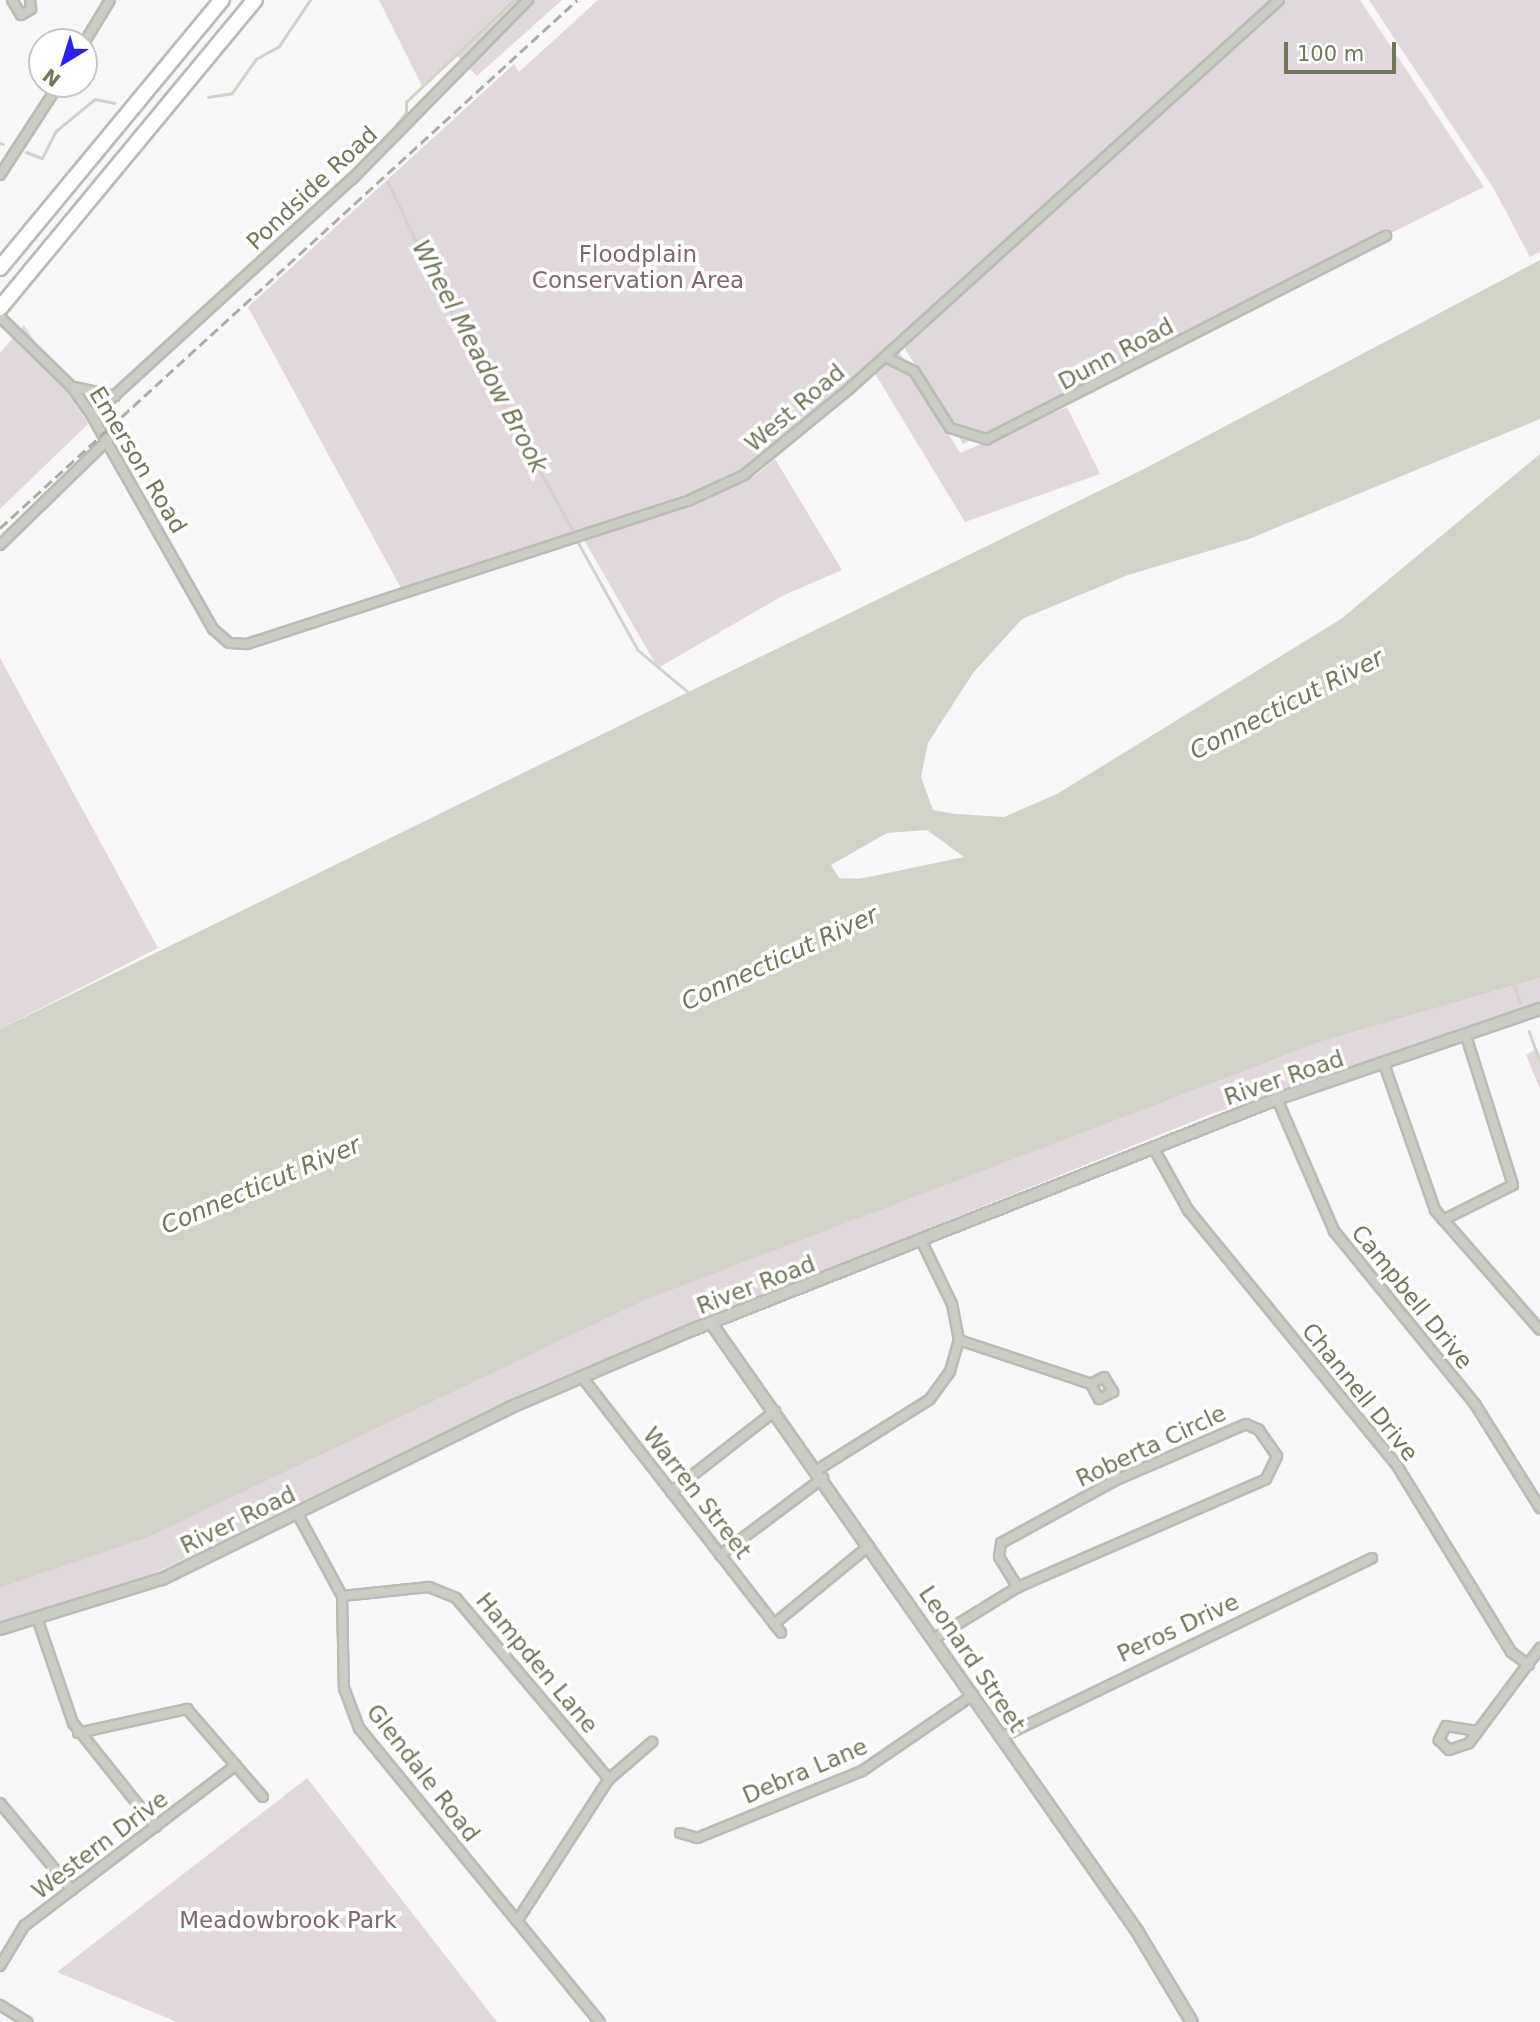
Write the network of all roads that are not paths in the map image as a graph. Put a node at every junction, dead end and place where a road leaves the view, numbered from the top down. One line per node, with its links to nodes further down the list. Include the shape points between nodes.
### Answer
1 (12, 0): 2 (street, via 21,15 31,9)
2 (30, 0)
3 (110, 0): 8 (street)
4 (222, 0): 12 (highway)
5 (255, 0): 13 (highway)
6 (528, 0): 16 (street, Pondside Road, via 352,179)
7 (1279, 0): 14 (street, West Road)
8 (93, 28)
9 (50, 98): 10 (street)
10 (0, 174)
11 (1386, 236): 14 (street, Dunn Road, via 987,439 950,428 914,370)
12 (0, 268)
13 (0, 310): 15 (street, Emerson Road)
14 (885, 357): 20 (street, West Road, via 760,465 719,489 288,632 241,645)
15 (71, 386): 16 (street); 17 (street, Emerson Road)
16 (115, 396): 17 (street, Pondside Road)
17 (92, 416): 18 (street, Emerson Road)
18 (108, 440): 19 (street); 20 (street, Emerson Road)
19 (0, 545)
20 (223, 640)
21 (1540, 1009): 22 (street, River Road)
22 (1466, 1035): 23 (street, River Road); 26 (street, via 1513,1185)
23 (1384, 1064): 24 (street, River Road); 26 (street)
24 (1277, 1098): 25 (street, River Road); 36 (street, Campbell Drive, via 1334,1231 1475,1404)
25 (1153, 1147): 27 (street, River Road); 49 (street, Channell Drive, via 1188,1210 1396,1464 1511,1652)
26 (1443, 1220): 29 (street)
27 (922, 1242): 28 (street, River Road); 30 (street, via 952,1304)
28 (711, 1323): 31 (street, River Road); 33 (street, Leonard Street)
29 (1540, 1330)
30 (959, 1340): 32 (street); 34 (street, via 947,1376 930,1399)
31 (582, 1377): 35 (street, Warren Street); 37 (street, River Road)
32 (1091, 1384)
33 (775, 1411): 34 (street, Leonard Street); 35 (street)
34 (820, 1474): 38 (street, Leonard Street); 39 (street)
35 (671, 1492): 39 (street, Warren Street)
36 (1540, 1508)
37 (297, 1513): 42 (street, Glendale Road); 43 (street, River Road, via 162,1579)
38 (869, 1545): 44 (street); 47 (street, Leonard Street)
39 (720, 1555): 44 (street, Warren Street)
40 (1372, 1558): 53 (street, Peros Drive)
41 (1018, 1587): 41 (street, Roberta Circle, via 1266,1479 1277,1456 1259,1430 1246,1424 1111,1482 1001,1543 999,1557); 47 (street, Roberta Circle)
42 (342, 1596): 56 (street, Hampden Lane, via 429,1587 456,1598); 62 (street, Glendale Road, via 342,1676 353,1718)
43 (37, 1618): 45 (street, River Road); 52 (street)
44 (774, 1624): 46 (street, Warren Street)
45 (0, 1629)
46 (781, 1633)
47 (934, 1638): 50 (street, Leonard Street)
48 (1540, 1647): 49 (street)
49 (1529, 1665): 51 (street)
50 (973, 1695): 53 (street, Leonard Street); 60 (street, Debra Lane, via 862,1771 697,1838)
51 (1477, 1731): 51 (street, via 1453,1750 1439,1740 1446,1727)
52 (79, 1732): 55 (street, via 187,1709); 59 (street)
53 (1002, 1737): 67 (street, Leonard Street)
54 (652, 1742): 56 (street)
55 (236, 1765): 57 (street); 59 (street, Western Drive)
56 (609, 1779): 62 (street)
57 (263, 1797)
58 (0, 1803): 61 (street)
59 (156, 1827): 61 (street, Western Drive)
60 (680, 1833)
61 (72, 1890): 63 (street, Western Drive, via 21,1930)
62 (517, 1921): 66 (street, Glendale Road)
63 (0, 1966)
64 (0, 2005): 65 (street)
65 (27, 2022)
66 (600, 2022)
67 (1192, 2022)

